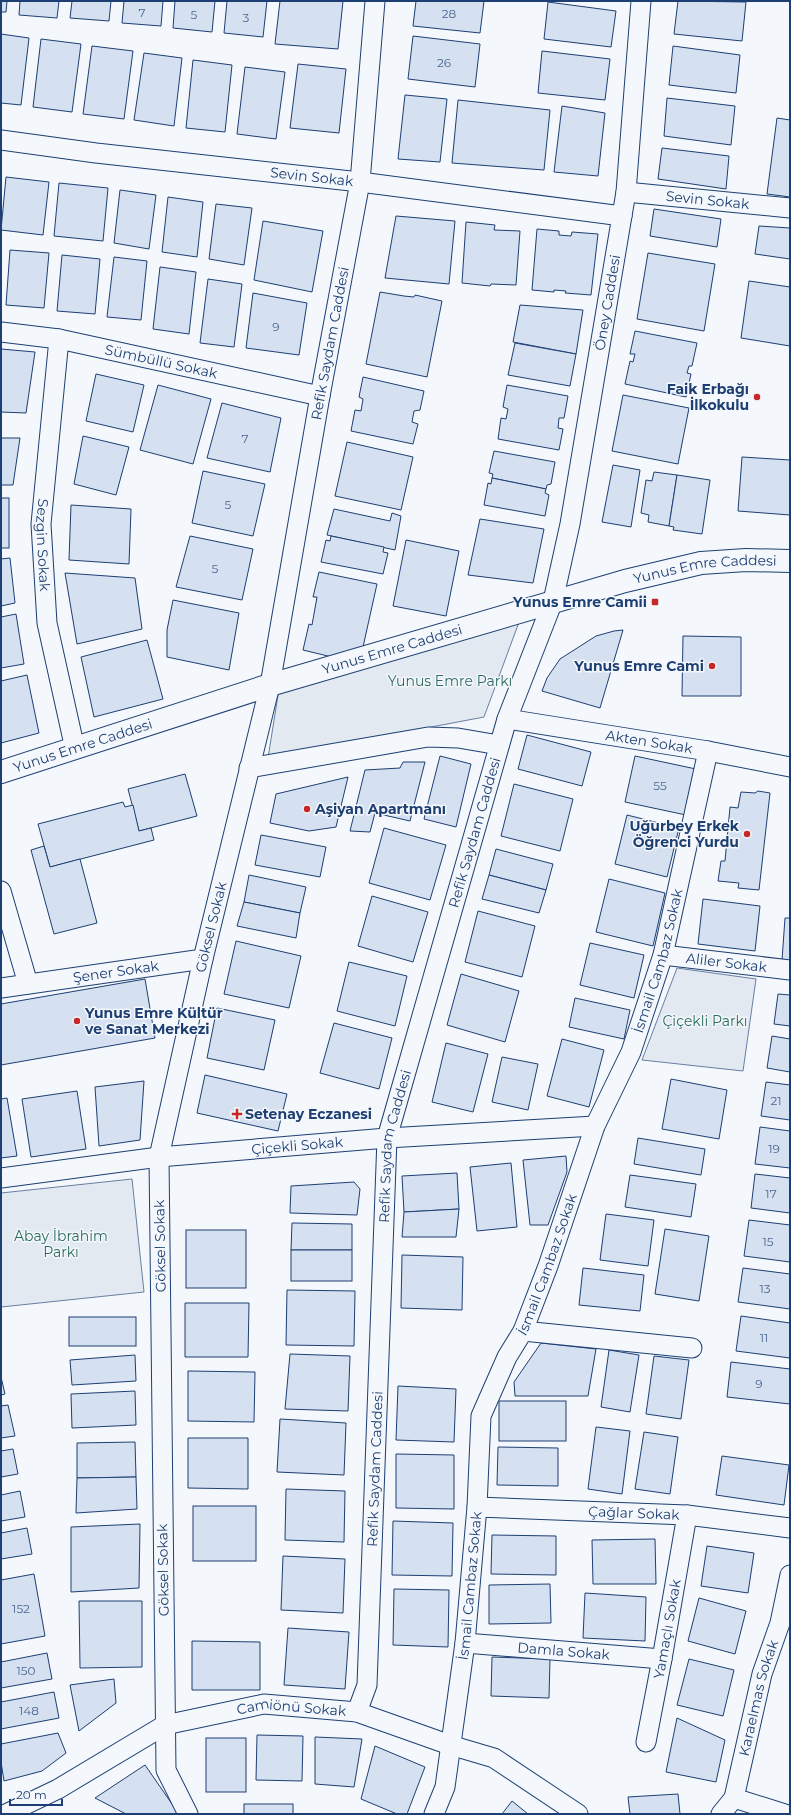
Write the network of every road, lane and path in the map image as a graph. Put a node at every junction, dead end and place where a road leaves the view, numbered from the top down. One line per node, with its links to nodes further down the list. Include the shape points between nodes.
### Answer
1 (374, 1): 4 (street, Refik Saydam Caddesi)
2 (641, 1): 5 (street, Öney Caddesi)
3 (1, 140): 4 (street, Sevin Sokak)
4 (360, 182): 7 (street, Sevin Sokak); 10 (street, Refik Saydam Caddesi)
5 (626, 192): 6 (street, Sevin Sokak); 7 (street, Öney Caddesi)
6 (790, 208)
7 (622, 216): 12 (street, Öney Caddesi, via 570,524)
8 (1, 332): 9 (street, Sümbüllü Sokak)
9 (59, 339): 10 (street, Sümbüllü Sokak); 16 (street, Sezgin Sokak, via 41,524 47,623)
10 (320, 396): 13 (street, Refik Saydam Caddesi)
11 (790, 561): 12 (main road, Yunus Emre Caddesi, via 701,563)
12 (553, 601): 13 (main road, Yunus Emre Caddesi); 14 (street, Refik Saydam Caddesi)
13 (270, 685): 16 (main road, Yunus Emre Caddesi); 19 (street, Göksel Sokak)
14 (507, 719): 15 (street, Refik Saydam Caddesi); 17 (street, Akten Sokak)
15 (499, 745): 19 (street, via 458,738 428,737); 28 (street, Refik Saydam Caddesi)
16 (75, 748): 20 (main road, Yunus Emre Caddesi)
17 (708, 751): 18 (street, Akten Sokak); 22 (street, İsmail Cambaz Sokak)
18 (790, 767)
19 (249, 768): 23 (street, Göksel Sokak)
20 (1, 772)
21 (1, 891): 25 (street)
22 (663, 955): 24 (street, Aliler Sokak); 27 (street, İsmail Cambaz Sokak, via 631,1052)
23 (203, 959): 25 (street, Şener Sokak); 29 (street, Göksel Sokak)
24 (790, 970)
25 (28, 984): 26 (street, Şener Sokak)
26 (1, 988)
27 (595, 1126): 28 (street, Çiçekli Sokak); 31 (street, İsmail Cambaz Sokak, via 548,1266)
28 (387, 1138): 29 (street, Çiçekli Sokak); 39 (street, Refik Saydam Caddesi, via 367,1685)
29 (159, 1157): 30 (street, Çiçekli Sokak); 40 (street, Göksel Sokak)
30 (1, 1178)
31 (523, 1331): 32 (street); 33 (street, İsmail Cambaz Sokak, via 507,1357 481,1416)
32 (692, 1348)
33 (476, 1507): 34 (street, Çağlar Sokak); 37 (street, İsmail Cambaz Sokak)
34 (687, 1515): 35 (street, Çağlar Sokak); 38 (street, Yamaçlı Sokak)
35 (790, 1528)
36 (790, 1575): 43 (street, Karaelmas Sokak, via 780,1623 762,1674)
37 (465, 1643): 38 (street, Damla Sokak); 42 (street, İsmail Cambaz Sokak)
38 (662, 1658): 41 (street, Yamaçlı Sokak)
39 (357, 1712): 40 (street, Camiönü Sokak, via 264,1704); 42 (street, Camiönü Sokak)
40 (165, 1725): 44 (street, Camiönü Sokak, via 58,1789); 45 (street, Göksel Sokak, via 166,1770)
41 (646, 1742)
42 (450, 1745): 46 (street, İsmail Cambaz Sokak, via 445,1787); 47 (street, Camiönü Sokak, via 494,1758)
43 (734, 1798): 48 (street); 49 (street)
44 (6, 1814)
45 (188, 1814)
46 (434, 1814)
47 (578, 1814)
48 (721, 1814)
49 (785, 1814)

